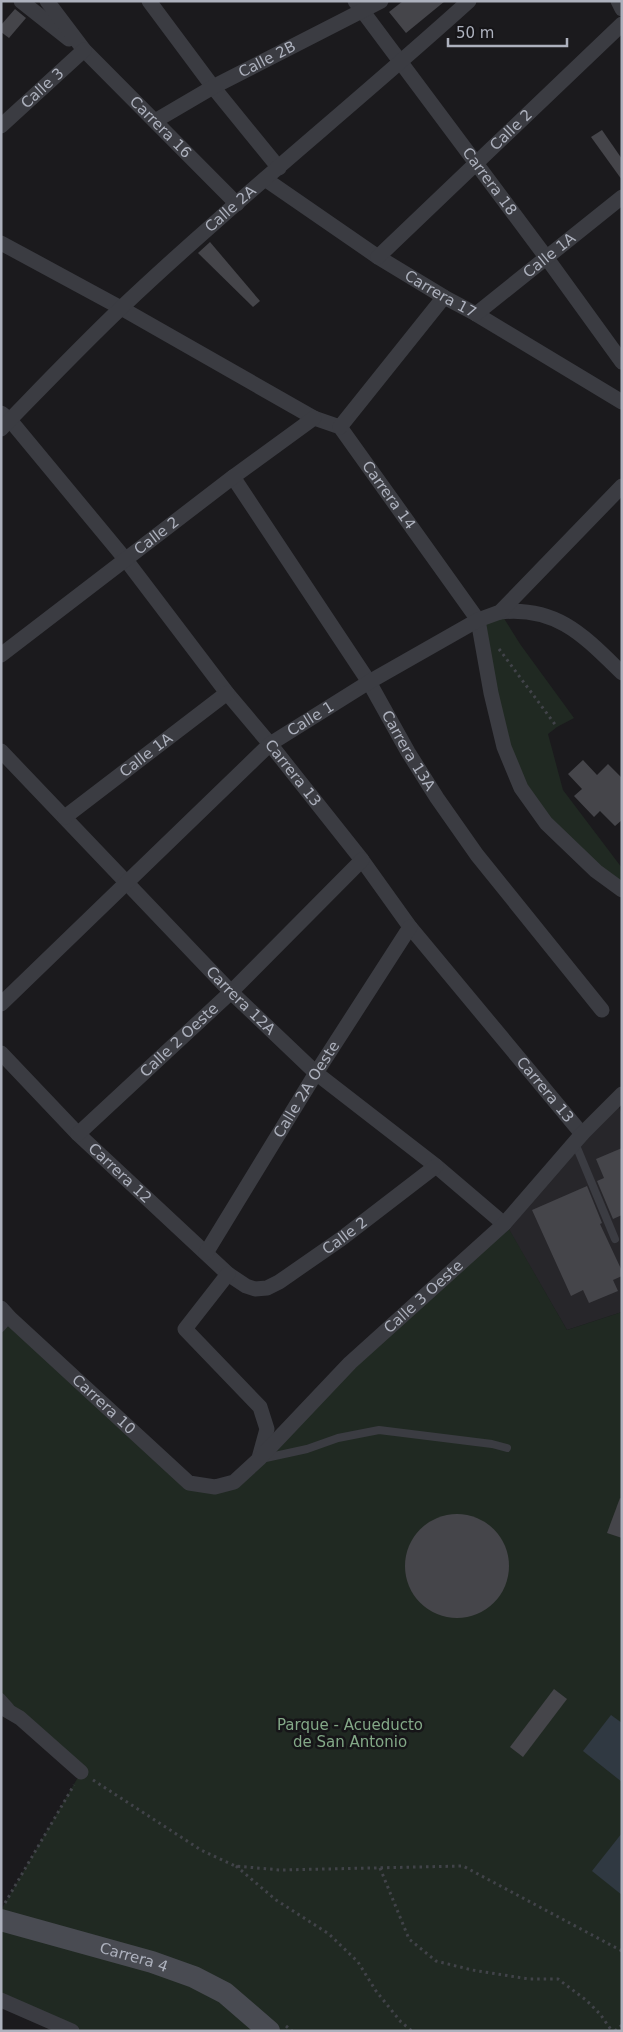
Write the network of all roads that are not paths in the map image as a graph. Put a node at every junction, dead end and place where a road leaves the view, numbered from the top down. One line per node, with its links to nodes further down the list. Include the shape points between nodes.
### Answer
1 (20, 1): 10 (street, Carrera 16)
2 (47, 1): 10 (street, Carrera 16)
3 (149, 1): 12 (street)
4 (381, 1): 7 (street, Calle 2B)
5 (469, 1): 11 (street, Calle 2A)
6 (618, 1): 8 (street)
7 (358, 6): 11 (street, Carrera 18); 12 (street, Calle 2B)
8 (622, 9)
9 (622, 24): 15 (street, Calle 2)
10 (84, 50): 13 (street, Carrera 16); 14 (street, Calle 3)
11 (401, 63): 15 (street, Carrera 18); 16 (street, Calle 2A)
12 (213, 87): 13 (street, Calle 2B); 16 (street)
13 (155, 122): 19 (street, Carrera 16)
14 (1, 126)
15 (477, 164): 21 (street, Calle 2); 22 (street, Carrera 18)
16 (279, 168): 17 (street, Calle 2A)
17 (265, 179): 19 (street, Calle 2A); 21 (street, Carrera 17)
18 (622, 197): 22 (street, Calle 1A)
19 (237, 204): 24 (street, Calle 2A)
20 (1, 243): 24 (street)
21 (378, 257): 23 (street, Carrera 17)
22 (546, 257): 25 (street, Calle 1A); 26 (street, Carrera 18)
23 (444, 297): 25 (street, Carrera 17); 30 (street)
24 (121, 308): 28 (street); 29 (street, Calle 2A)
25 (476, 314): 27 (street, Carrera 17)
26 (622, 362)
27 (622, 402)
28 (314, 418): 30 (street); 31 (street, Calle 2)
29 (4, 421): 33 (street, Carrera 13)
30 (340, 426): 35 (street, Carrera 14)
31 (233, 477): 33 (street, Calle 2); 38 (street, Carrera 13A)
32 (622, 486): 34 (street, Calle 1)
33 (126, 560): 36 (street, Calle 2); 39 (street, Carrera 13)
34 (500, 612): 35 (street, Calle 1); 37 (street, via 516,610 548,615 585,637)
35 (478, 620): 38 (street, Calle 1); 45 (street, Carrera 14, via 504,747 522,788 546,823 596,871)
36 (1, 654)
37 (622, 673)
38 (370, 682): 40 (street, Calle 1); 49 (street, Carrera 13A, via 408,752 477,855)
39 (227, 693): 40 (street, Carrera 13); 42 (street, Calle 1A)
40 (270, 744): 43 (street, Carrera 13); 44 (street, Calle 1)
41 (1, 751): 42 (street, Carrera 12A)
42 (65, 817): 44 (street, Carrera 12A)
43 (362, 860): 46 (street, Carrera 13); 47 (street, Calle 2 Oeste)
44 (128, 882): 47 (street, Carrera 12A); 48 (street, Calle 1)
45 (622, 890)
46 (410, 927): 51 (street, Calle 2A Oeste); 54 (street, Carrera 13)
47 (232, 992): 51 (street, Carrera 12A); 53 (street, Calle 2 Oeste)
48 (1, 1004)
49 (602, 1010)
50 (1, 1053): 53 (street, Carrera 12)
51 (316, 1072): 55 (street, Carrera 12A); 58 (street, Calle 2A Oeste)
52 (622, 1094): 54 (street, Calle 3 Oeste)
53 (78, 1134): 58 (street, Carrera 12)
54 (578, 1138): 56 (street, Calle 3 Oeste); 57 (lane)
55 (436, 1166): 56 (street, Carrera 12A); 60 (street, Calle 2, via 299,1269 267,1288)
56 (504, 1224): 63 (street, Calle 3 Oeste, via 350,1363)
57 (615, 1239)
58 (206, 1253): 59 (street, Carrera 12)
59 (228, 1274): 60 (street, Carrera 12); 63 (street, via 185,1329 260,1407 267,1429)
60 (246, 1286)
61 (4, 1318): 64 (street, Carrera 10, via 188,1483)
62 (507, 1448): 63 (lane, via 379,1430)
63 (259, 1459): 64 (street, Calle 3 Oeste, via 234,1482)
64 (215, 1487)
65 (1, 1697): 67 (lane)
66 (1, 1707): 67 (street)
67 (20, 1718): 68 (street)
68 (81, 1772)
69 (1, 1920): 71 (main road, Carrera 4, via 194,1977 225,1993)
70 (1, 2000): 72 (street)
71 (261, 2027)
72 (72, 2031)

